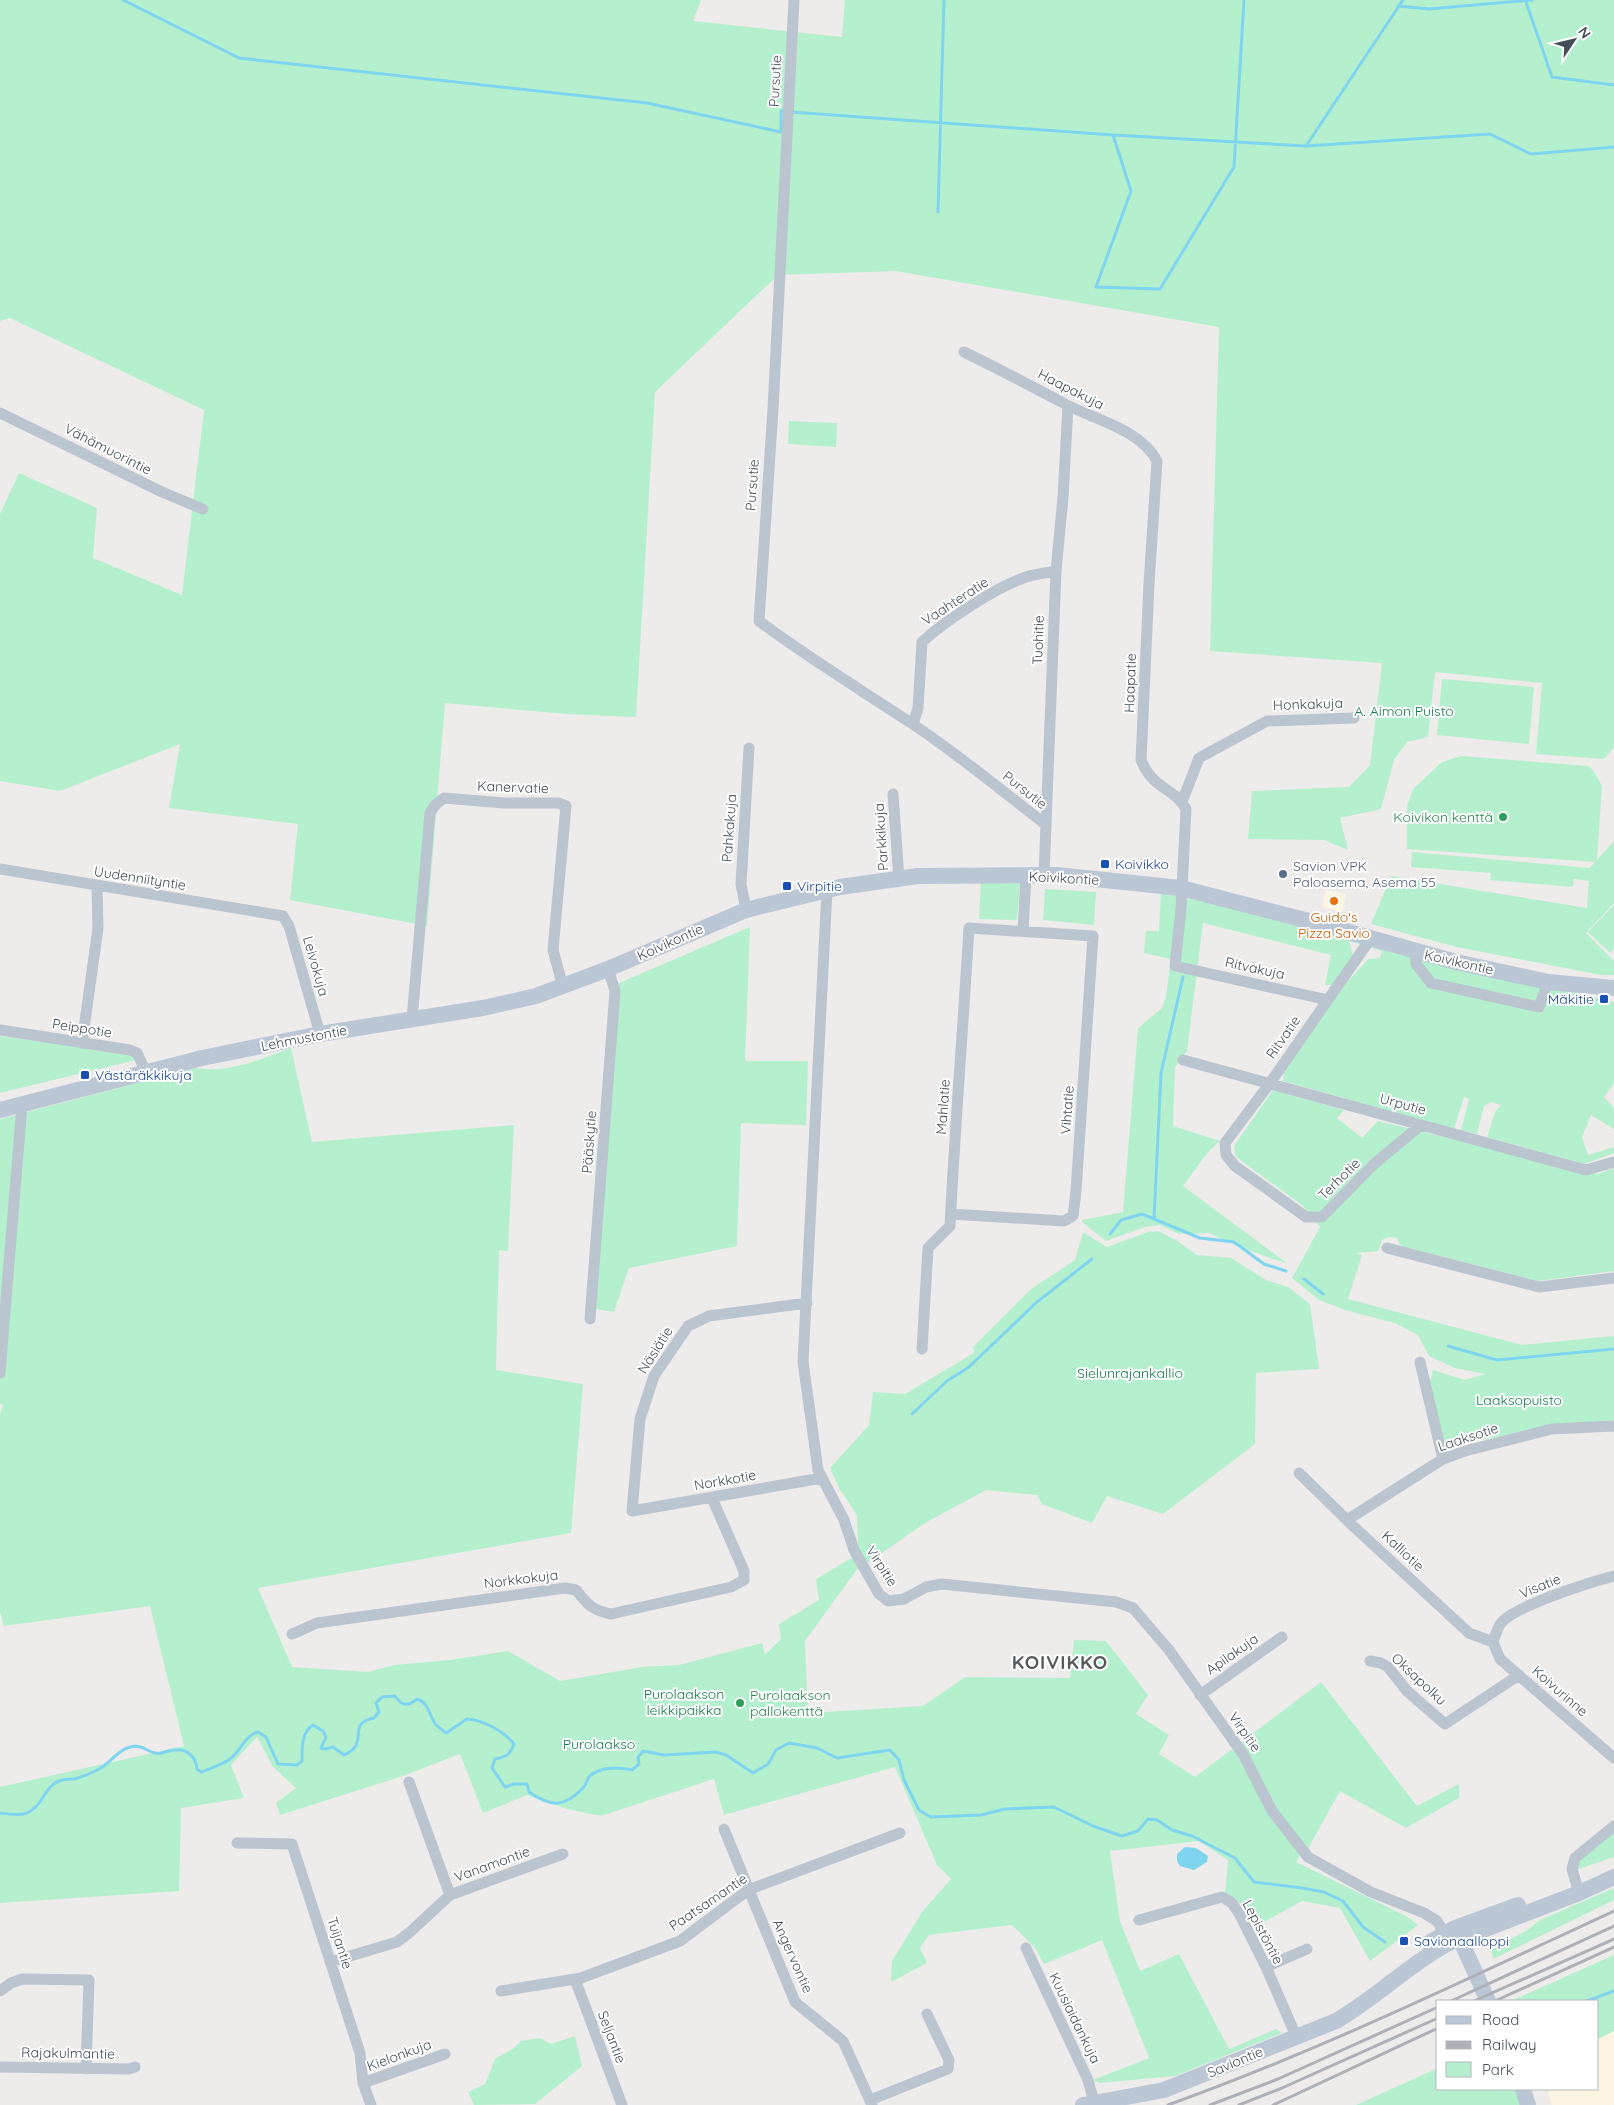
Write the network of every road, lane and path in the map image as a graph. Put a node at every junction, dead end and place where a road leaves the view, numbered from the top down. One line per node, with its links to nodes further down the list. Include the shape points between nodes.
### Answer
1 (794, 0): 9 (street, Pursutie, via 759,622)
2 (964, 352): 3 (street, Haapakuja)
3 (1068, 406): 5 (street, Haapakuja, via 1126,433 1152,450); 7 (street, Tuohitie)
4 (0, 413): 6 (street, Vähämuorintie)
5 (1157, 461): 12 (street, Haapatie, via 1141,760 1151,779)
6 (203, 509)
7 (1056, 570): 9 (street, Vaahteratie, via 1026,577 1001,589 946,622 922,642 918,708); 13 (street, Tuohitie)
8 (1354, 718): 12 (street, Honkakuja, via 1267,721 1199,758)
9 (913, 724): 13 (street, Pursutie)
10 (749, 748): 21 (street, Pahkakuja, via 741,884)
11 (893, 794): 17 (street, Parkkikuja)
12 (1182, 802): 19 (street, via 1187,816)
13 (1045, 824): 16 (street, Tuohitie)
14 (0, 869): 18 (street, Uudenniityntie)
15 (1026, 875): 16 (main road, Koivikontie); 17 (main road, Koivikontie, via 972,874); 23 (street)
16 (1044, 875): 19 (main road, Koivikontie)
17 (899, 879): 20 (main road, Koivikontie)
18 (97, 886): 22 (street, Uudenniityntie); 35 (street, via 98,928)
19 (1181, 888): 25 (main road, Koivikontie); 31 (street, Ritvakuja, via 1175,966)
20 (827, 890): 21 (main road, Koivikontie); 47 (street, Virpitie)
21 (746, 910): 27 (main road, Koivikontie)
22 (275, 914): 34 (street, Leivokuja, via 282,916 289,926)
23 (1023, 931): 24 (street, Mahlatie); 44 (street, Mahlatie, via 970,924)
24 (1039, 932): 44 (street, Vihtatie, via 1093,936 1075,1212 1064,1221)
25 (1371, 938): 26 (main road, Koivikontie); 31 (street, Ritvatie)
26 (1415, 952): 28 (main road, Koivikontie); 28 (street, via 1416,964 1431,983 1539,1007)
27 (608, 969): 29 (main road, Lehmustontie); 48 (street, Pääskytie, via 615,990)
28 (1548, 982): 30 (main road, Koivikontie)
29 (563, 987): 32 (main road, Lehmustontie, via 483,1008); 32 (street, Kanervatie, via 553,950 566,806 444,798 434,804 430,813)
30 (1614, 988)
31 (1328, 1000): 38 (street, Ritvatie)
32 (412, 1019): 34 (main road, Lehmustontie)
33 (0, 1030): 35 (street, Peippotie)
34 (320, 1034): 37 (main road, Lehmustontie)
35 (82, 1043): 37 (street, Peippotie, via 137,1053)
36 (1183, 1060): 38 (street, Urputie)
37 (146, 1072): 39 (main road, Lehmustontie)
38 (1270, 1083): 41 (street, Urputie); 42 (street, Ritvatie, via 1225,1144)
39 (22, 1105): 40 (main road, Lehmustontie); 51 (street)
40 (0, 1110)
41 (1421, 1125): 42 (street, Terhotie, via 1374,1164 1322,1217 1306,1217 1235,1166); 43 (street, Urputie, via 1586,1170)
42 (1226, 1155)
43 (1614, 1162)
44 (950, 1214): 49 (street, Mahlatie, via 950,1226 928,1248)
45 (1387, 1248): 46 (street, via 1539,1287)
46 (1614, 1278)
47 (807, 1303): 55 (street, Virpitie, via 803,1362 818,1470); 57 (street, Näsiätie, via 709,1316 688,1326 654,1376 640,1419)
48 (590, 1320)
49 (922, 1349)
50 (1420, 1362): 53 (street)
51 (0, 1373)
52 (1614, 1426): 53 (street, Laaksotie, via 1552,1429 1487,1444)
53 (1443, 1459): 58 (street, Laaksotie)
54 (1299, 1472): 58 (street, Kalliotie)
55 (822, 1478): 56 (street, Norkkotie); 65 (street, Virpitie, via 868,1578 888,1601 904,1599 926,1587 942,1584 1116,1602 1134,1608 1169,1650)
56 (712, 1498): 57 (street, Norkkotie); 60 (street, Norkkokuja, via 744,1571 744,1580 731,1588 611,1614 596,1611 576,1590 565,1588 316,1624)
57 (632, 1511)
58 (1347, 1520): 62 (street, Kalliotie, via 1469,1633)
59 (1614, 1576): 62 (street, Visatie, via 1583,1584 1517,1611 1501,1622)
60 (292, 1634)
61 (1282, 1637): 65 (street, Apilakuja)
62 (1493, 1642): 64 (street, Koivurinne, via 1500,1659)
63 (1370, 1661): 64 (street, Oksapolku, via 1388,1667 1407,1691 1445,1724)
64 (1519, 1675): 66 (street, Koivurinne)
65 (1200, 1696): 78 (street, Virpitie, via 1243,1754 1272,1811 1308,1857 1371,1892 1424,1913)
66 (1614, 1758)
67 (409, 1782): 76 (street)
68 (1614, 1826): 74 (street, via 1575,1858 1572,1869)
69 (724, 1829): 75 (street, Angervontie)
70 (900, 1832): 75 (street, Paatsamantie)
71 (237, 1844): 81 (street, Tuijantie, via 292,1844)
72 (563, 1854): 76 (street, Vanamontie)
73 (1614, 1876): 74 (main road, Saviontie)
74 (1578, 1889): 78 (main road, Saviontie)
75 (748, 1890): 83 (street, Paatsamantie, via 680,1941); 95 (street, Angervontie, via 795,2002 843,2041)
76 (450, 1895): 81 (street, Vanamontie, via 397,1942)
77 (1139, 1920): 82 (street, Lepistöntie, via 1222,1897 1232,1903)
78 (1452, 1936): 86 (main road); 88 (main road, Saviontie, via 1428,1943 1377,1994 1354,2011)
79 (1026, 1948): 96 (street, Kuusiaidankuja, via 1088,2080)
80 (1307, 1949): 82 (street)
81 (330, 1962): 93 (street, Tuijantie, via 360,2053)
82 (1266, 1967): 88 (street, Lepistöntie)
83 (575, 1979): 85 (street, Paatsamantie); 98 (street, Seljantie)
84 (0, 1991): 92 (street, via 22,1979 90,1980)
85 (500, 1991)
86 (1487, 2000)
87 (927, 2014): 95 (street, via 949,2060 948,2069)
88 (1296, 2036): 96 (main road, Saviontie, via 1164,2090)
89 (444, 2054): 93 (street, Kielonkuja)
90 (0, 2067): 92 (street, Rajakulmantie)
91 (135, 2067): 92 (street, Rajakulmantie)
92 (86, 2069)
93 (363, 2083): 97 (street, Tuijantie)
94 (1523, 2090): 99 (main road)
95 (871, 2103)
96 (1088, 2103)
97 (371, 2105)
98 (622, 2105)
99 (1528, 2105)

